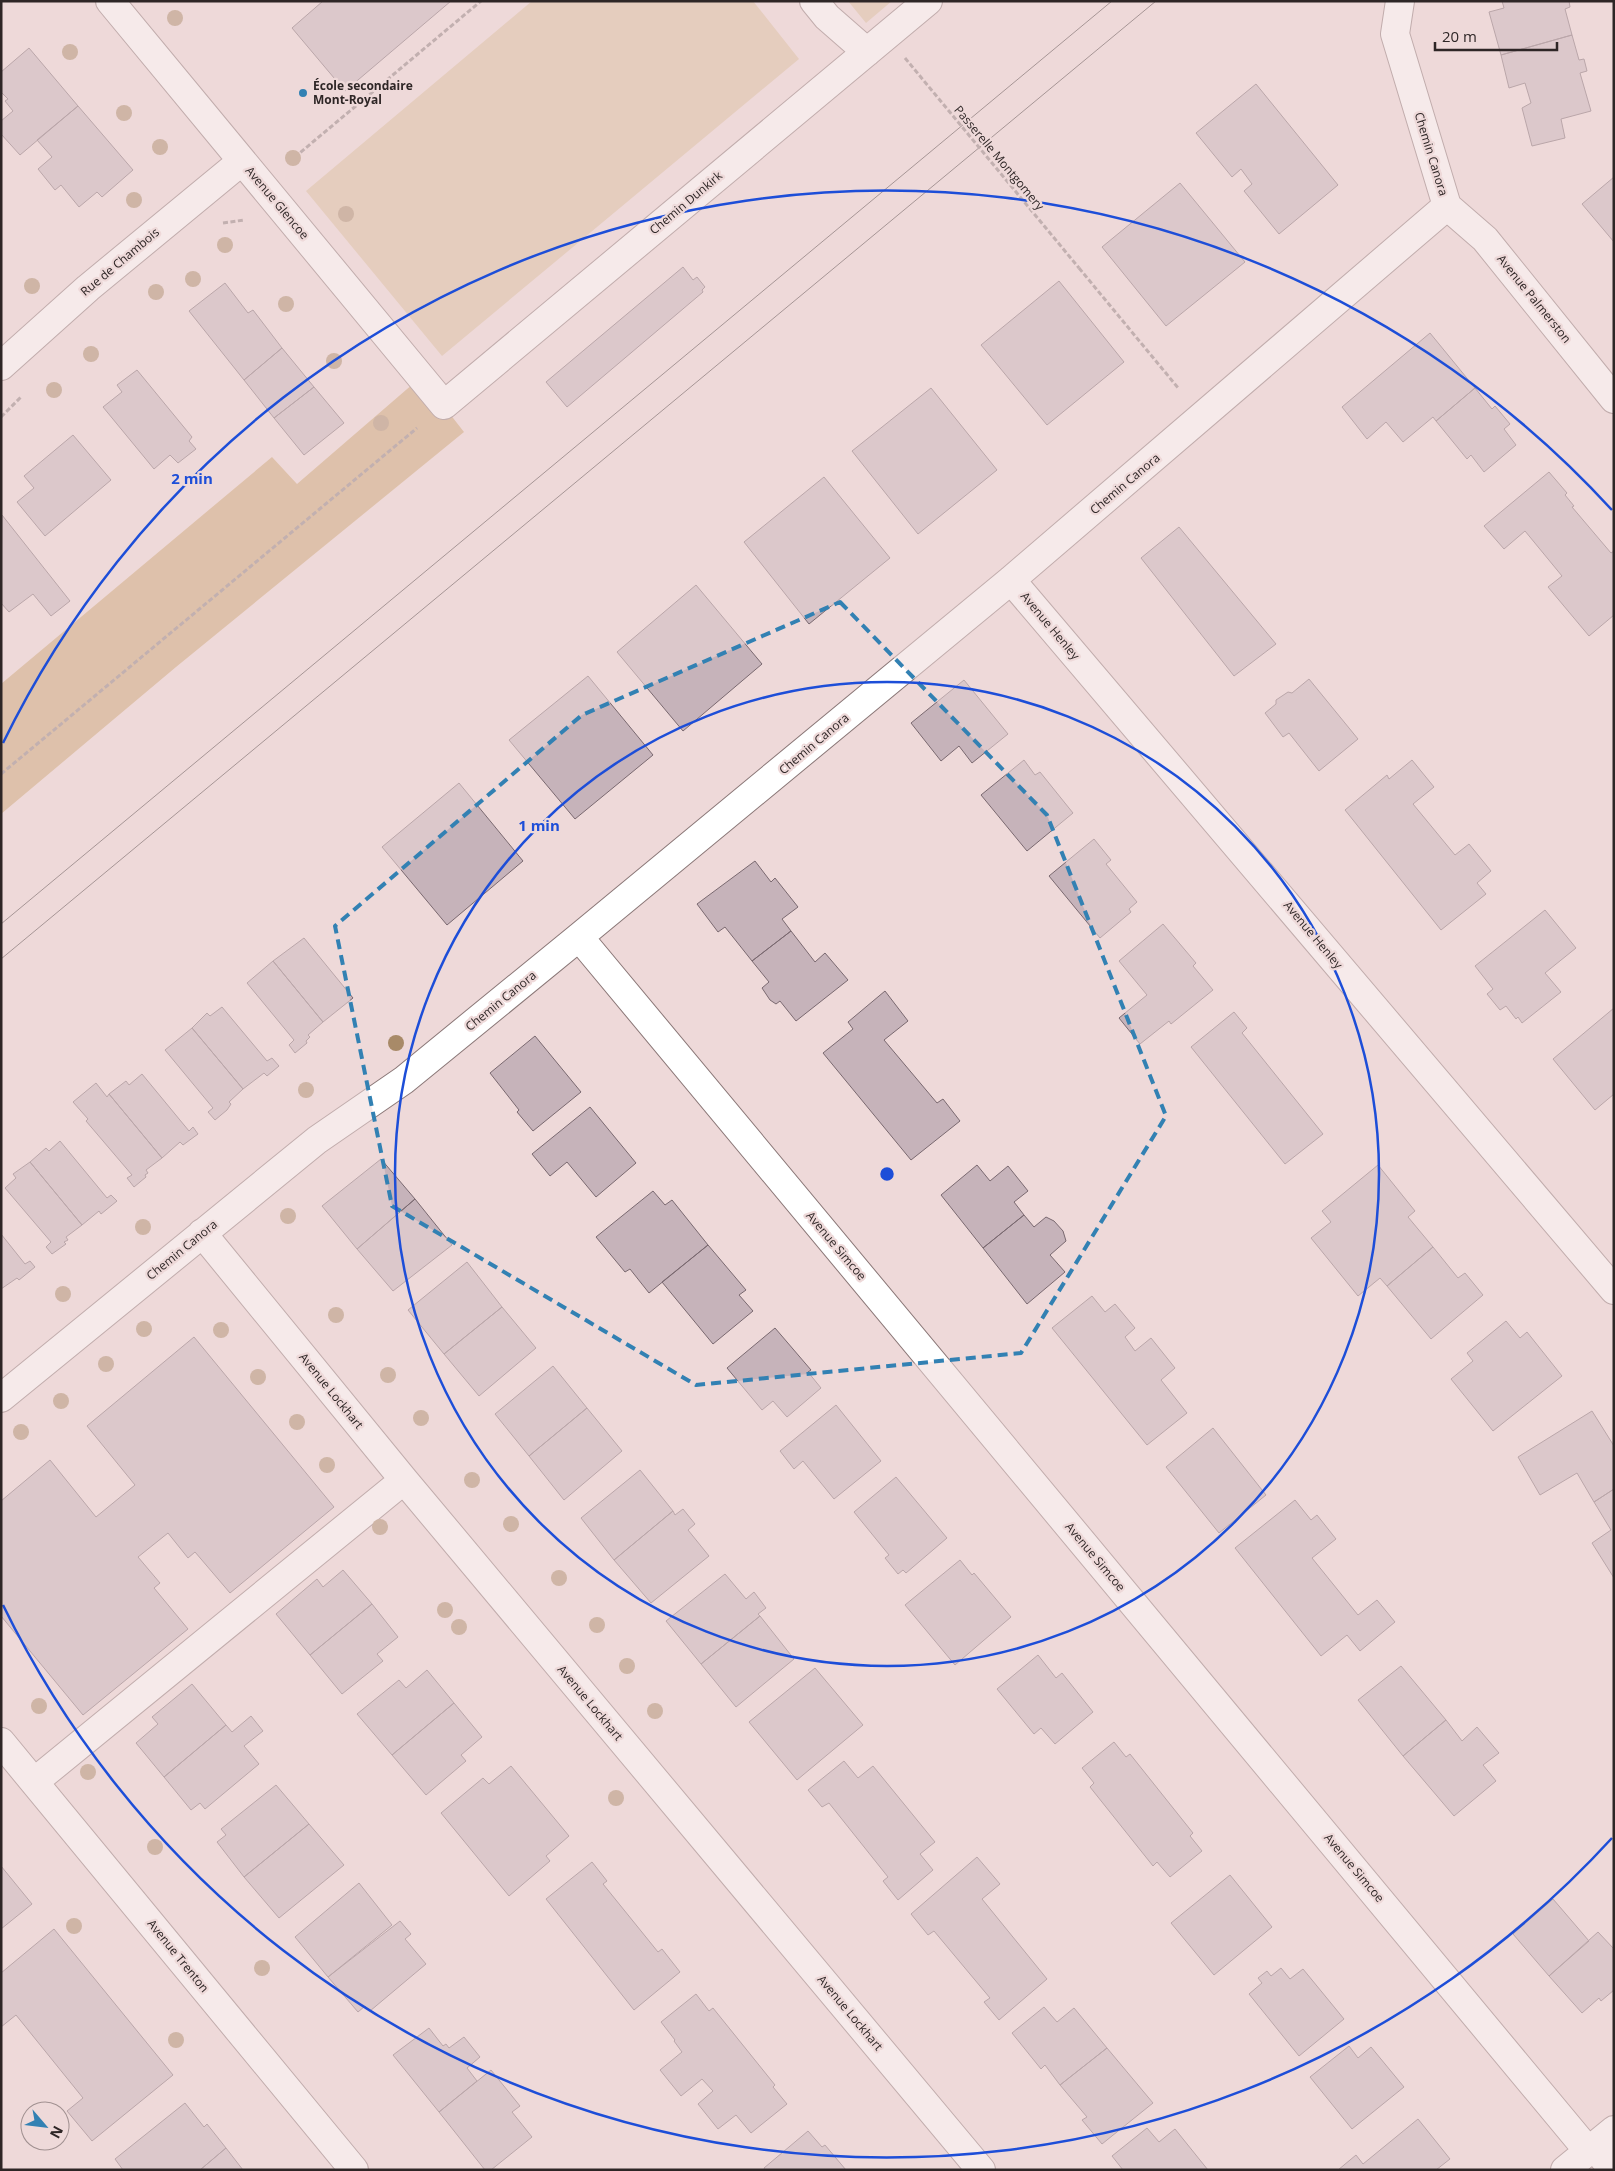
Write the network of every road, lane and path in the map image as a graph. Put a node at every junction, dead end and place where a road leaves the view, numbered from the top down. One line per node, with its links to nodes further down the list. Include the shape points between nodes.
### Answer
1 (110, 1): 8 (street, Avenue Glencoe)
2 (481, 1): 9 (path)
3 (814, 1): 6 (street, via 827,17)
4 (928, 1): 6 (street, Chemin Dunkirk)
5 (1400, 1): 10 (street, Chemin Canora, via 1394,34)
6 (868, 52): 17 (street, Chemin Dunkirk)
7 (905, 58): 15 (path, Passerelle Montgomery, bridge)
8 (242, 161): 9 (street, Avenue Glencoe); 13 (street, Rue de Chambois, via 88,288)
9 (262, 184): 17 (street, Avenue Glencoe)
10 (1447, 206): 16 (street, Avenue Palmerston, via 1485,239); 19 (street, Chemin Canora)
11 (251, 219): 12 (path)
12 (222, 224)
13 (1, 366)
14 (29, 389): 18 (path)
15 (1182, 393)
16 (1614, 399)
17 (444, 405): 20 (path)
18 (1, 417)
19 (1011, 580): 21 (street, Chemin Canora); 23 (street, Avenue Henley)
20 (1, 774)
21 (579, 938): 22 (street, Chemin Canora, via 404,1080 317,1140); 28 (street, Avenue Simcoe, via 1585,2147)
22 (202, 1233): 24 (street, Chemin Canora); 25 (street, Avenue Lockhart)
23 (1614, 1290)
24 (1, 1398)
25 (404, 1480): 27 (street); 30 (street, Avenue Lockhart)
26 (1, 1742): 27 (street, Avenue Trenton)
27 (34, 1782): 29 (street, Avenue Trenton)
28 (1604, 2138): 31 (street); 32 (street, Avenue Simcoe)
29 (354, 2170)
30 (981, 2170)
31 (1565, 2170)
32 (1613, 2170)

